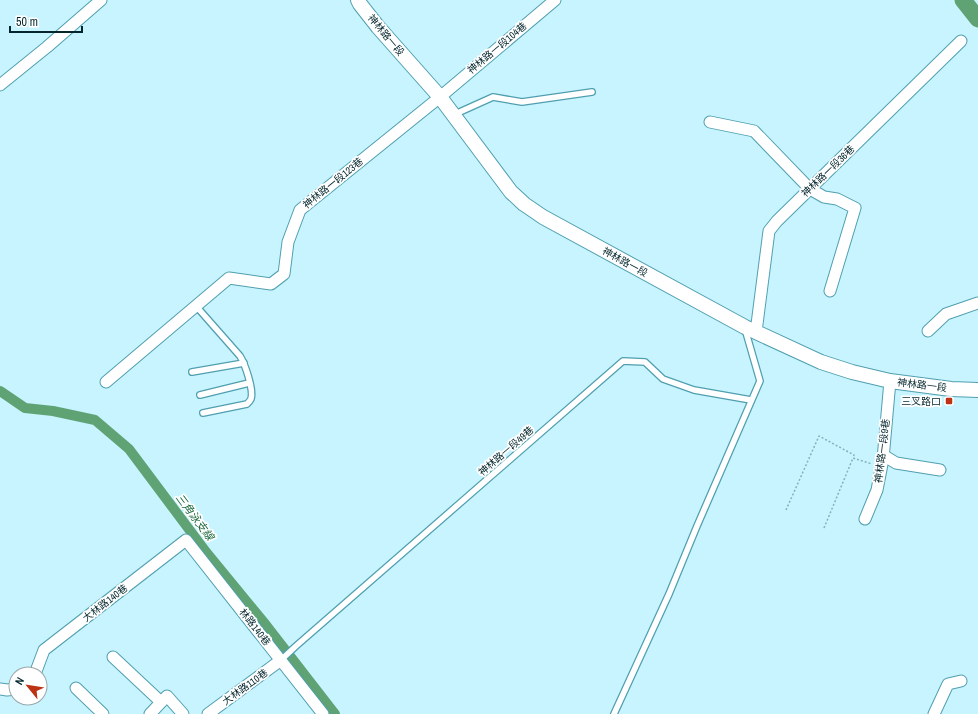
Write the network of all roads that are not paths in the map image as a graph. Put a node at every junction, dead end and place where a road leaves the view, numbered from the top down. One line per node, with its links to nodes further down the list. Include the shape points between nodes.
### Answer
1 (101, 0): 5 (street)
2 (555, 0): 7 (street, 神林路一段104巷)
3 (361, 1): 7 (street, 神林路一段, via 378,27)
4 (961, 41): 10 (street, 神林路一段36巷)
5 (0, 85)
6 (592, 92): 8 (lane, via 522,102 494,97)
7 (440, 97): 8 (street, 神林路一段); 13 (street, 神林路一段123巷, via 300,210 288,242 284,274 271,284 229,278)
8 (453, 115): 14 (street, 神林路一段, via 511,192 524,204 543,217)
9 (710, 122): 10 (street, via 754,131)
10 (810, 189): 11 (street, via 855,208); 14 (street, 神林路一段36巷, via 769,231)
11 (830, 291)
12 (978, 303): 15 (street, via 946,314)
13 (196, 306): 16 (lane); 19 (street, 神林路一段123巷)
14 (750, 330): 18 (street, 神林路一段, via 820,362); 23 (lane, via 760,381)
15 (928, 331)
16 (244, 362): 17 (lane); 20 (lane)
17 (192, 372)
18 (890, 381): 21 (street, 神林路一段); 25 (street, 神林路一段9巷)
19 (106, 382)
20 (249, 384): 22 (lane); 24 (lane, via 252,394 247,404)
21 (978, 390)
22 (200, 395)
23 (751, 400): 30 (lane, 神林路一段49巷, via 694,390 663,380 645,362 623,361); 40 (lane, via 669,594)
24 (204, 412)
25 (883, 455): 26 (street, via 896,463); 27 (street, 神林路一段9巷, via 877,490)
26 (940, 470)
27 (866, 519)
28 (186, 540): 30 (street, 林路140巷); 31 (street, 大林路140巷, via 44,650)
29 (112, 657): 34 (street)
30 (283, 659): 38 (street, 大林路110巷); 39 (street, 林路140巷)
31 (38, 666)
32 (960, 681): 41 (street, via 948,684)
33 (76, 688): 35 (street)
34 (161, 702): 36 (street); 37 (street, via 167,696)
35 (103, 714)
36 (150, 714)
37 (183, 714)
38 (208, 714)
39 (322, 714)
40 (614, 714)
41 (934, 714)

